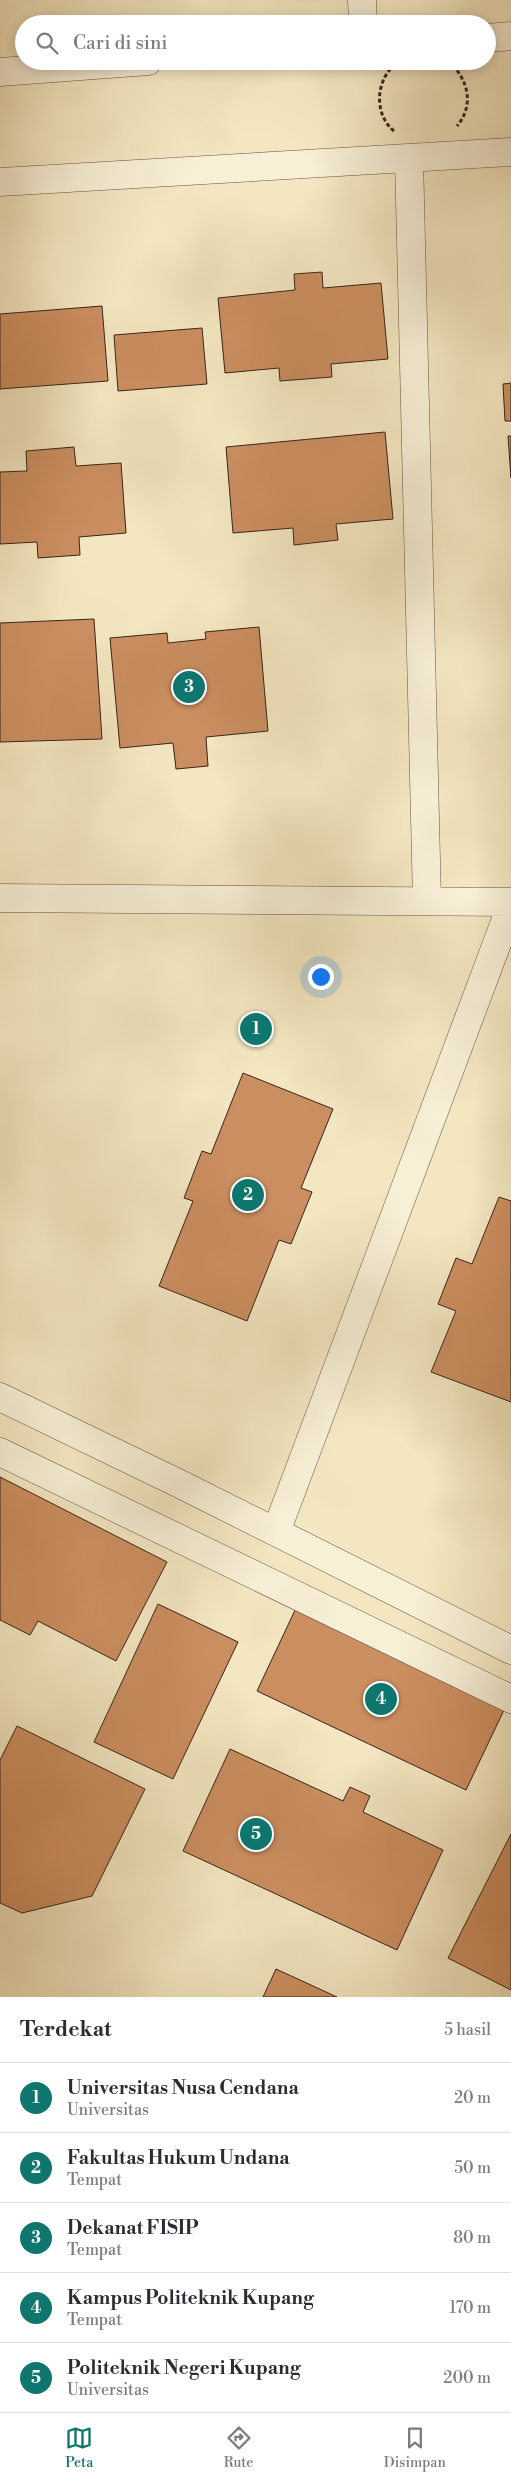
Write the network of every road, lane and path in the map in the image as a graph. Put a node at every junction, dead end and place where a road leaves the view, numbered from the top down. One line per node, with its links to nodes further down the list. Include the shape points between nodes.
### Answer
1 (362, 0): 2 (street)
2 (363, 15)
3 (511, 36): 4 (street)
4 (496, 37)
5 (27, 70): 8 (street)
6 (391, 70): 10 (path, via 381,88 380,102 386,122)
7 (458, 70): 9 (path, via 465,81 468,95 462,121)
8 (0, 72)
9 (453, 132)
10 (405, 147): 11 (street); 12 (street); 14 (street)
11 (511, 152)
12 (0, 182)
13 (0, 898): 14 (street)
14 (427, 901): 15 (street)
15 (511, 904): 18 (street)
16 (0, 1397): 18 (street)
17 (0, 1452): 20 (street)
18 (276, 1532): 19 (street)
19 (511, 1650)
20 (511, 1699)

